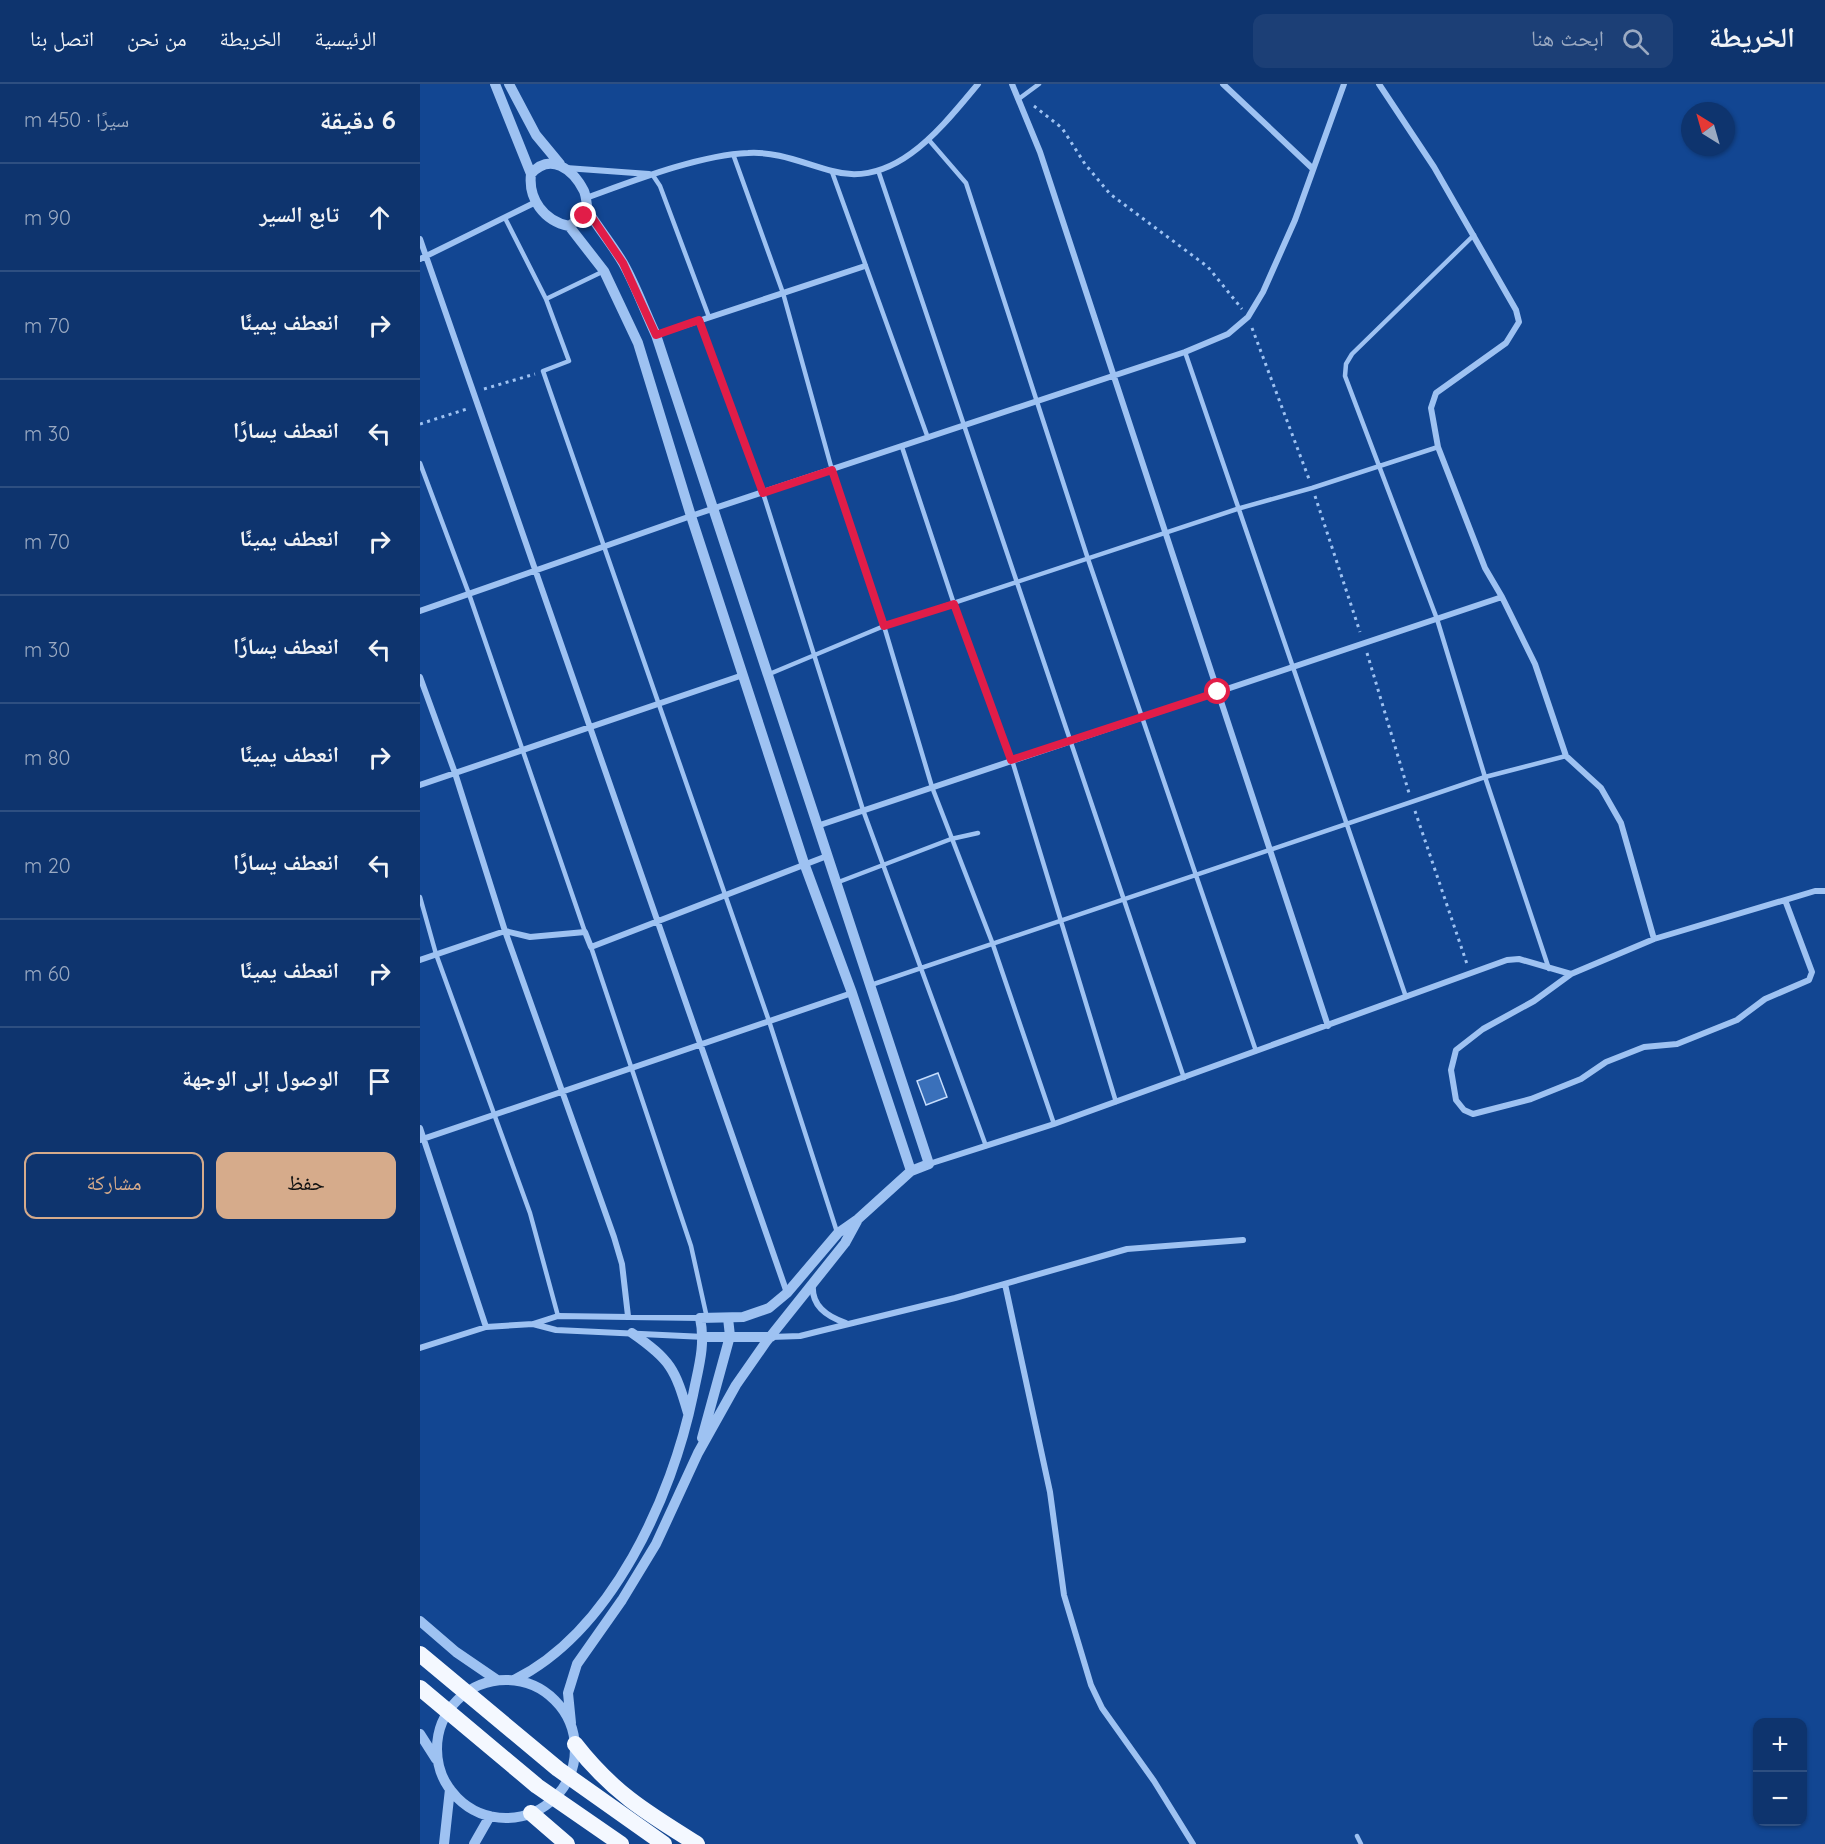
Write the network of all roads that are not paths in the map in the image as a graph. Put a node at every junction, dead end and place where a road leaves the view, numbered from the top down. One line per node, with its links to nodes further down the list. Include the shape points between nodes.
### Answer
1 (495, 84): 16 (street)
2 (509, 84): 12 (street, via 536,135)
3 (978, 84): 10 (street)
4 (1039, 84): 9 (lane)
5 (1223, 84): 13 (street)
6 (1344, 84): 13 (street)
7 (1379, 84): 23 (street)
8 (1014, 85): 9 (street)
9 (1020, 98): 34 (street)
10 (928, 139): 15 (street); 35 (lane, via 966,183)
11 (733, 154): 14 (street, via 783,156); 17 (street); 28 (lane)
12 (563, 166): 16 (street, via 542,164); 17 (street); 18 (street)
13 (1312, 168): 33 (street, via 1278,259 1248,317 1228,334)
14 (832, 171): 15 (street, via 865,176); 26 (lane)
15 (879, 173): 36 (lane)
16 (531, 174): 19 (street)
17 (652, 174): 18 (street); 30 (lane)
18 (586, 198): 20 (street)
19 (536, 202): 21 (street); 22 (street, via 552,220)
20 (587, 210): 22 (street); 32 (street, via 623,263)
21 (505, 218): 25 (street); 29 (lane)
22 (569, 226): 27 (street)
23 (1474, 235): 39 (street, via 1511,298 1519,322 1506,343 1436,393 1431,408); 41 (lane, via 1346,364 1345,376)
24 (420, 239): 25 (street)
25 (423, 257): 50 (street)
26 (865, 266): 28 (street); 37 (lane)
27 (604, 271): 29 (lane); 46 (street, via 638,343)
28 (783, 293): 30 (street); 42 (lane)
29 (546, 298): 48 (lane, via 569,361 543,371)
30 (709, 317): 31 (street)
31 (699, 320): 32 (street); 43 (lane)
32 (656, 335): 45 (street)
33 (1185, 352): 34 (street); 44 (lane)
34 (1114, 376): 35 (street); 47 (street)
35 (1037, 402): 36 (street); 49 (lane)
36 (966, 426): 37 (street); 51 (lane)
37 (928, 438): 38 (street)
38 (902, 447): 42 (street); 54 (lane)
39 (1438, 447): 41 (lane); 53 (street, via 1478,553)
40 (420, 463): 52 (lane)
41 (1379, 465): 44 (lane); 56 (lane)
42 (832, 470): 43 (street); 57 (lane)
43 (763, 493): 45 (street); 58 (lane)
44 (1237, 509): 47 (lane); 59 (lane)
45 (713, 510): 46 (street); 61 (street)
46 (691, 516): 48 (street); 60 (street)
47 (1166, 533): 49 (lane); 63 (street)
48 (605, 547): 50 (street); 64 (lane)
49 (1088, 559): 51 (lane); 65 (lane)
50 (536, 571): 52 (street); 66 (street)
51 (1018, 583): 54 (lane); 67 (lane)
52 (469, 594): 55 (street); 68 (lane)
53 (1502, 597): 56 (street); 69 (street, via 1534,664)
54 (954, 604): 57 (lane); 70 (lane)
55 (420, 611)
56 (1437, 619): 59 (street); 72 (lane)
57 (884, 626): 58 (lane); 74 (lane)
58 (813, 655): 61 (lane); 75 (lane)
59 (1294, 667): 63 (street); 76 (lane)
60 (743, 675): 64 (street); 82 (street)
61 (767, 675): 77 (street)
62 (420, 677): 71 (street)
63 (1218, 692): 65 (street); 80 (street)
64 (658, 702): 66 (street); 87 (lane)
65 (1142, 717): 67 (street); 84 (lane)
66 (590, 726): 68 (street); 91 (street)
67 (1071, 741): 70 (street); 89 (lane)
68 (521, 750): 71 (street); 94 (lane)
69 (1566, 756): 72 (lane); 95 (street, via 1601,788 1621,823)
70 (1011, 760): 74 (street); 92 (lane)
71 (455, 772): 73 (street); 93 (street)
72 (1485, 777): 76 (lane); 101 (lane)
73 (420, 785)
74 (932, 787): 75 (street); 79 (lane)
75 (863, 810): 77 (street); 83 (lane)
76 (1347, 824): 80 (lane); 105 (lane)
77 (817, 826): 81 (street)
78 (978, 833): 79 (lane)
79 (951, 839): 83 (lane); 96 (lane)
80 (1270, 851): 84 (lane); 107 (street)
81 (827, 856): 82 (street); 85 (street)
82 (804, 863): 87 (street); 104 (street)
83 (883, 864): 85 (lane); 100 (lane)
84 (1196, 875): 89 (lane); 109 (lane)
85 (836, 883): 103 (street)
86 (1825, 891): 90 (street)
87 (726, 894): 91 (street); 106 (lane)
88 (420, 897): 98 (lane)
89 (1125, 899): 92 (lane); 111 (lane)
90 (1785, 900): 95 (street); 102 (street, via 1812,972 1809,980 1765,999 1737,1020 1677,1044 1636,1050 1532,1099 1473,1114 1464,1110 1456,1100 1451,1070 1456,1050)
91 (658, 921): 97 (street); 108 (street)
92 (1060, 921): 96 (lane); 113 (lane)
93 (505, 931): 94 (street, via 530,937); 98 (street); 112 (street)
94 (585, 932): 97 (street)
95 (1654, 939): 102 (street)
96 (992, 942): 100 (lane); 115 (lane)
97 (591, 947): 110 (lane)
98 (436, 954): 99 (street); 114 (lane)
99 (420, 960)
100 (920, 967): 103 (lane); 118 (lane)
101 (1549, 969): 102 (street); 105 (street, via 1519,959 1507,960)
102 (1571, 974)
103 (869, 986): 119 (street)
104 (852, 993): 106 (street); 120 (street)
105 (1406, 997): 107 (street)
106 (769, 1021): 108 (street); 122 (lane)
107 (1328, 1026): 109 (street)
108 (701, 1044): 110 (street); 126 (street)
109 (1256, 1051): 111 (street)
110 (633, 1067): 112 (street); 129 (lane, via 692,1246)
111 (1184, 1078): 113 (street)
112 (564, 1091): 114 (street); 128 (street, via 622,1264)
113 (1116, 1102): 115 (street)
114 (493, 1115): 117 (street); 127 (lane, via 530,1213)
115 (1054, 1124): 118 (street)
116 (420, 1128): 117 (street)
117 (422, 1139): 133 (street)
118 (986, 1146): 119 (street)
119 (929, 1164): 120 (street)
120 (911, 1171): 121 (street)
121 (858, 1219): 122 (street); 124 (street)
122 (837, 1233): 126 (street)
123 (1243, 1240): 125 (street, via 1127,1249)
124 (813, 1284): 131 (street, via 818,1306); 137 (street)
125 (1005, 1284): 131 (street); 160 (street, via 1049,1484 1064,1594 1091,1685 1106,1714)
126 (787, 1293): 130 (street, via 758,1313)
127 (558, 1316): 128 (street); 132 (street)
128 (628, 1316): 129 (street)
129 (704, 1318): 130 (street); 136 (street)
130 (729, 1318): 135 (street)
131 (847, 1323): 137 (street, via 801,1336)
132 (533, 1324): 133 (street); 134 (street, via 556,1330)
133 (486, 1327): 138 (street)
134 (632, 1333): 136 (street); 139 (street, via 672,1368)
135 (730, 1336): 136 (street); 137 (street); 140 (street)
136 (705, 1337): 139 (street)
137 (771, 1337): 140 (street, via 736,1385)
138 (420, 1348)
139 (689, 1414): 144 (street, via 659,1506 616,1581 567,1644 540,1667)
140 (698, 1453): 146 (street, via 651,1552 577,1664 568,1693)
141 (420, 1621): 143 (street)
142 (420, 1654): 158 (highway, bridge, via 549,1763)
143 (497, 1680): 144 (street); 149 (street, via 472,1689 452,1706 440,1730)
144 (514, 1680): 146 (street, via 548,1694)
145 (420, 1688): 157 (highway, bridge, via 537,1786)
146 (571, 1723): 148 (street)
147 (420, 1734): 149 (street)
148 (575, 1744): 151 (street, via 573,1766 564,1786 550,1802); 159 (highway, via 595,1771 632,1804)
149 (438, 1762): 150 (street)
150 (450, 1789): 152 (street, via 467,1806); 154 (street)
151 (531, 1813): 152 (street, via 513,1818); 156 (highway)
152 (490, 1816): 155 (street)
153 (1357, 1836): 161 (lane)
154 (444, 1844)
155 (474, 1844)
156 (567, 1844)
157 (621, 1844)
158 (664, 1844)
159 (697, 1844)
160 (1193, 1844)
161 (1360, 1844)

